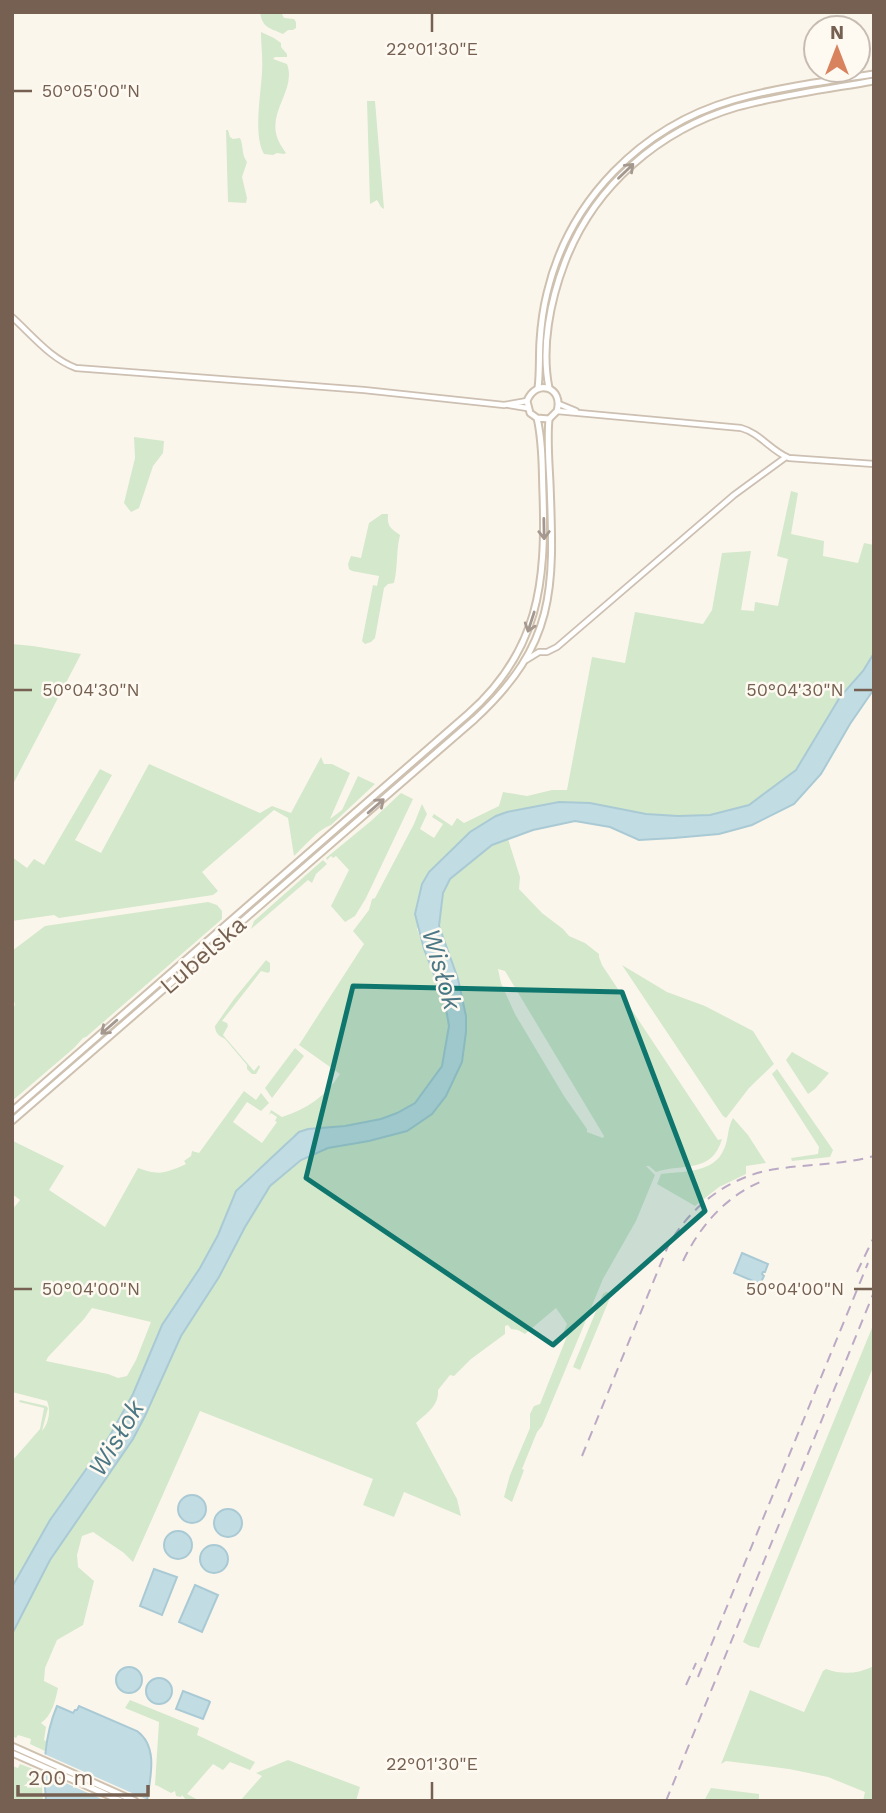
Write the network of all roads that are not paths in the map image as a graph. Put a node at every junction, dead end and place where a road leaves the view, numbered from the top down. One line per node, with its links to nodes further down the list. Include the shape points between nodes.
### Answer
1 (874, 74): 4 (main road, via 726,102 648,141 613,172 579,215 560,252 547,292)
2 (874, 81): 5 (main road, one-way to 2, via 548,338 555,290 588,215 619,177 684,128 729,110)
3 (12, 317): 7 (street, via 53,355 76,368)
4 (538, 388): 5 (main road); 6 (main road)
5 (549, 388): 9 (main road, via 557,395)
6 (527, 401): 7 (street); 8 (main road)
7 (509, 404): 8 (street)
8 (527, 408): 10 (main road)
9 (558, 408): 11 (main road); 12 (street, via 741,428)
10 (537, 418): 11 (main road); 14 (main road, Lubelska, one-way to 14, via 544,524)
11 (549, 419): 15 (main road, Lubelska)
12 (786, 457): 13 (street); 17 (street, via 734,495 557,647)
13 (874, 464)
14 (540, 584): 15 (main road, via 547,580); 19 (main road, Lubelska, one-way to 19, via 533,617 515,660 473,710)
15 (551, 586): 16 (main road, Lubelska)
16 (534, 642): 17 (street); 18 (main road, Lubelska)
17 (539, 652): 18 (street)
18 (526, 660): 20 (main road, Lubelska, one-way to 18, via 492,703)
19 (12, 1111)
20 (12, 1121)
21 (12, 1746): 24 (main road)
22 (12, 1753): 23 (main road)
23 (121, 1801)
24 (135, 1801)

